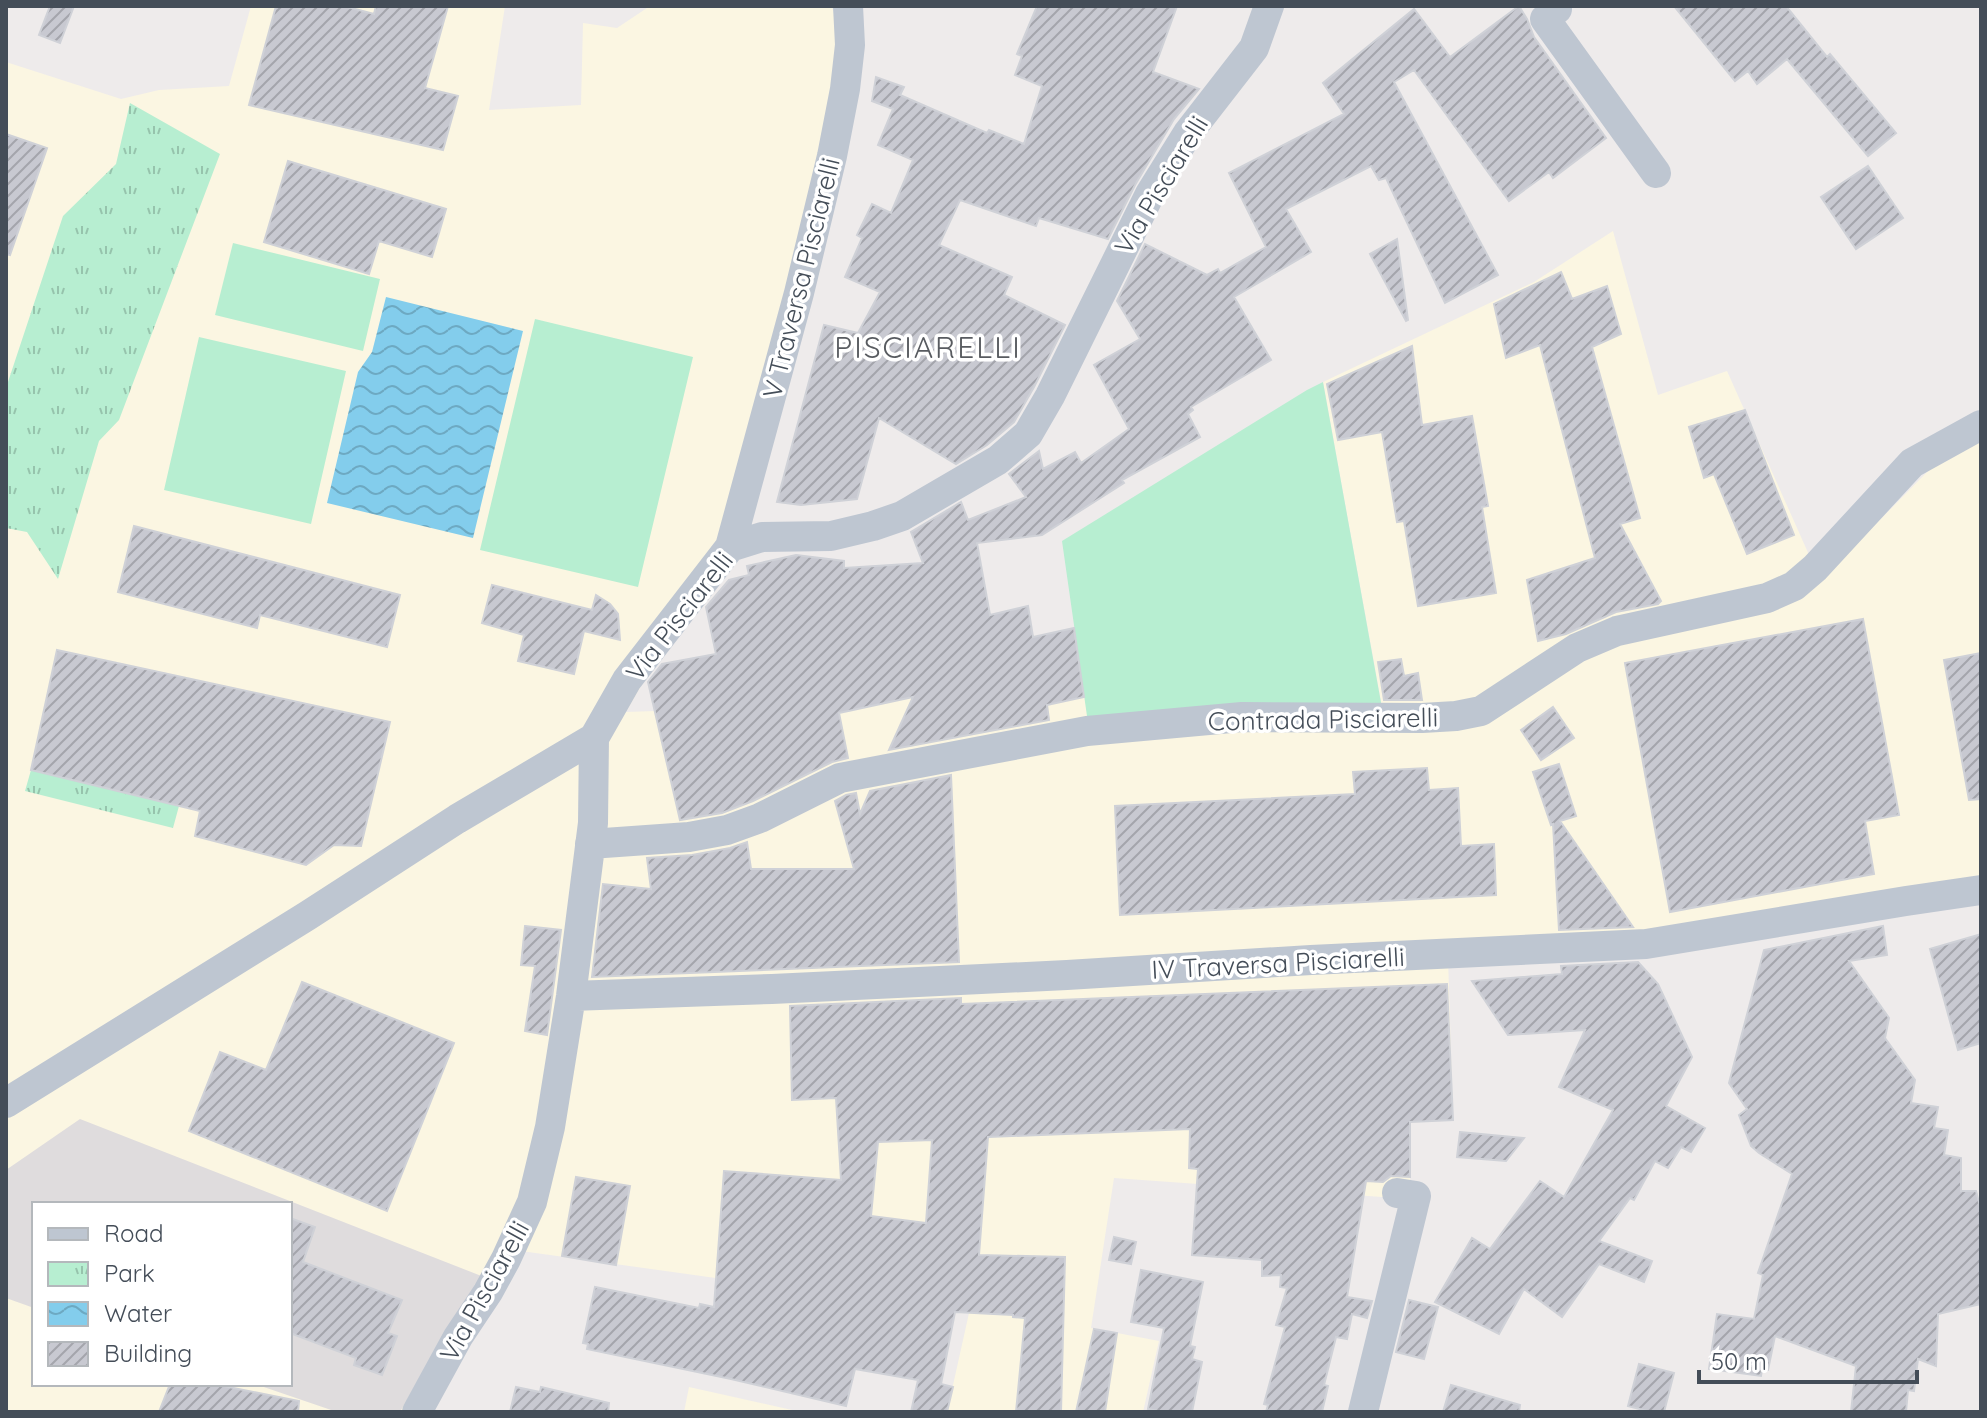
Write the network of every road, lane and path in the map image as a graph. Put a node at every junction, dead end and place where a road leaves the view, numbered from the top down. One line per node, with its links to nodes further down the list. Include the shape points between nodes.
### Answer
1 (848, 6): 6 (street, V Traversa Pisciarelli, via 850,45 832,156)
2 (1269, 6): 6 (street, Via Pisciarelli, via 1254,48 1188,133 1150,194 1028,434 998,460 902,516 831,536 762,537)
3 (1555, 6): 4 (street, via 1545,19)
4 (1656, 173)
5 (1981, 425): 8 (street, Contrada Pisciarelli, via 1912,463 1794,586 1767,598 1617,631 1577,648 1481,711 1422,718 1242,717 1087,731 840,778 727,830)
6 (730, 547): 7 (street, Via Pisciarelli, via 627,680)
7 (594, 738): 8 (street, Via Pisciarelli); 11 (street)
8 (590, 844): 10 (street, Via Pisciarelli)
9 (1981, 890): 10 (street, IV Traversa Pisciarelli, via 1646,944)
10 (571, 996): 13 (street, Via Pisciarelli, via 532,1202 488,1292)
11 (6, 1103)
12 (1397, 1193): 14 (street, via 1416,1196)
13 (417, 1412)
14 (1363, 1412)

